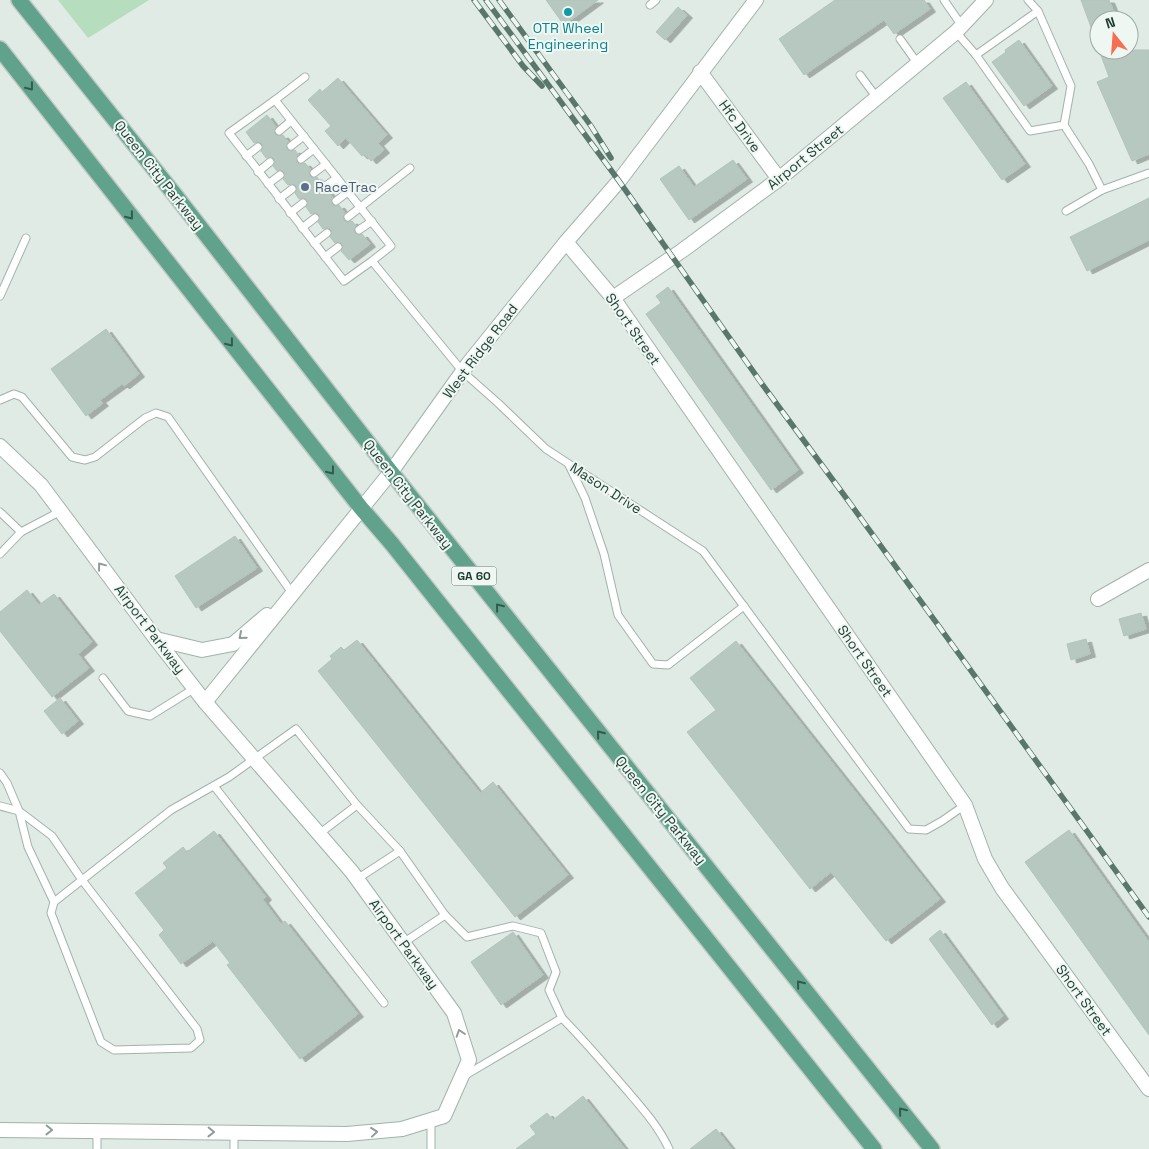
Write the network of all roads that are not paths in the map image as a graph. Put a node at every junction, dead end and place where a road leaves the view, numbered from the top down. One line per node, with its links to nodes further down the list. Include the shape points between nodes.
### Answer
1 (19, 0): 64 (main road, Queen City Parkway / GA 60)
2 (756, 0): 12 (street, West Ridge Road)
3 (944, 0): 7 (lane)
4 (986, 0): 7 (street, Airport Street)
5 (1028, 0): 6 (lane)
6 (1038, 11): 10 (lane); 18 (lane, via 1071,86)
7 (959, 29): 10 (lane); 11 (street, Airport Street)
8 (900, 39): 11 (lane)
9 (0, 49): 65 (main road, one-way to 65)
10 (976, 55): 18 (lane, via 1030,131)
11 (918, 64): 15 (street, Airport Street)
12 (700, 72): 34 (street, Hfc Drive); 53 (street, West Ridge Road, via 619,180)
13 (860, 75): 15 (lane)
14 (305, 77): 16 (lane)
15 (877, 98): 34 (street, Airport Street)
16 (275, 100): 17 (lane); 24 (lane, via 228,133)
17 (291, 121): 19 (lane); 20 (lane)
18 (1064, 126): 38 (lane)
19 (279, 131)
20 (304, 136): 21 (lane); 23 (lane)
21 (292, 146)
22 (258, 147): 24 (lane)
23 (314, 149): 25 (lane); 27 (lane)
24 (246, 156): 29 (lane)
25 (301, 158)
26 (270, 162): 29 (lane)
27 (326, 164): 30 (lane); 33 (lane)
28 (410, 168): 43 (lane)
29 (258, 172): 35 (lane)
30 (314, 173)
31 (1149, 173): 38 (lane)
32 (280, 175): 35 (lane)
33 (336, 178): 36 (lane); 39 (lane)
34 (780, 179): 59 (street, Airport Street)
35 (268, 184): 40 (lane)
36 (324, 187)
37 (292, 190): 40 (lane)
38 (1102, 190): 44 (lane)
39 (348, 192): 41 (lane); 43 (lane)
40 (279, 199): 45 (lane)
41 (336, 201)
42 (303, 203): 45 (lane)
43 (360, 207): 46 (lane); 48 (lane)
44 (1066, 211)
45 (290, 213): 49 (lane)
46 (348, 217)
47 (314, 218): 49 (lane)
48 (372, 221): 50 (lane); 57 (lane, via 391,246)
49 (302, 228): 54 (lane)
50 (359, 230)
51 (327, 233): 54 (lane)
52 (26, 238): 58 (lane)
53 (566, 242): 59 (street, Short Street); 60 (street, West Ridge Road)
54 (314, 243): 56 (lane)
55 (338, 247): 56 (lane)
56 (325, 257): 57 (lane, via 344,281)
57 (372, 261): 60 (lane, Mason Drive)
58 (0, 296)
59 (613, 298): 82 (street, Short Street)
60 (463, 372): 63 (lane, Mason Drive, via 546,449); 64 (street, West Ridge Road)
61 (0, 400): 71 (lane, via 14,394 22,397 72,456 85,460 96,457 145,418 156,413 168,417)
62 (0, 446): 67 (street, Airport Parkway, via 41,485)
63 (568, 464): 73 (lane, Mason Drive, via 703,551); 73 (lane, via 585,498 604,554 618,615 653,664 668,665)
64 (390, 472): 65 (street, West Ridge Road); 105 (main road, Queen City Parkway / GA 60, one-way to 64)
65 (361, 508): 71 (street, West Ridge Road); 104 (main road)
66 (0, 512): 68 (lane)
67 (61, 512): 68 (lane); 74 (street, Airport Parkway, one-way to 67)
68 (20, 532): 69 (lane)
69 (0, 554)
70 (1149, 570): 72 (street)
71 (292, 593): 74 (street, one-way to 74, via 233,644 202,650); 77 (street, West Ridge Road)
72 (1098, 599)
73 (744, 606): 82 (lane, Mason Drive, via 909,829 926,830)
74 (156, 639): 76 (street, Airport Parkway)
75 (103, 678): 76 (lane, via 128,711 150,716)
76 (194, 688): 77 (street, Airport Parkway)
77 (205, 702): 78 (street, Airport Parkway)
78 (254, 758): 80 (lane); 81 (lane, via 296,729); 85 (street, Airport Parkway)
79 (0, 773): 84 (lane, via 8,783)
80 (214, 786): 88 (lane, via 171,810); 92 (lane)
81 (357, 805): 85 (lane); 86 (lane)
82 (965, 805): 95 (street, Short Street, via 985,859 1002,888)
83 (0, 806): 84 (lane)
84 (19, 810): 88 (lane, via 52,836); 89 (lane, via 28,846)
85 (319, 834): 87 (street, Airport Parkway)
86 (400, 851): 87 (lane); 90 (lane)
87 (357, 879): 91 (street, Airport Parkway)
88 (82, 880): 89 (lane); 89 (lane, via 197,1028 200,1040 191,1048 114,1050 102,1042 51,913)
89 (54, 902)
90 (445, 915): 91 (lane); 93 (lane, via 467,937 513,926 541,933 556,972 549,990)
91 (403, 943): 94 (street, Airport Parkway, one-way to 91, via 469,1060 454,1013)
92 (384, 1004)
93 (562, 1018): 94 (lane); 103 (lane, via 639,1104 661,1132)
94 (461, 1077): 96 (street, Airport Parkway, via 444,1116)
95 (1149, 1089)
96 (431, 1120): 99 (street, Airport Parkway, one-way to 96, via 348,1134 402,1129); 102 (lane)
97 (0, 1130): 98 (street, Airport Parkway, one-way to 98)
98 (97, 1131): 99 (street, Airport Parkway, one-way to 99); 100 (lane)
99 (234, 1133): 101 (lane)
100 (97, 1149)
101 (234, 1149)
102 (431, 1149)
103 (669, 1149)
104 (874, 1149)
105 (932, 1149)

